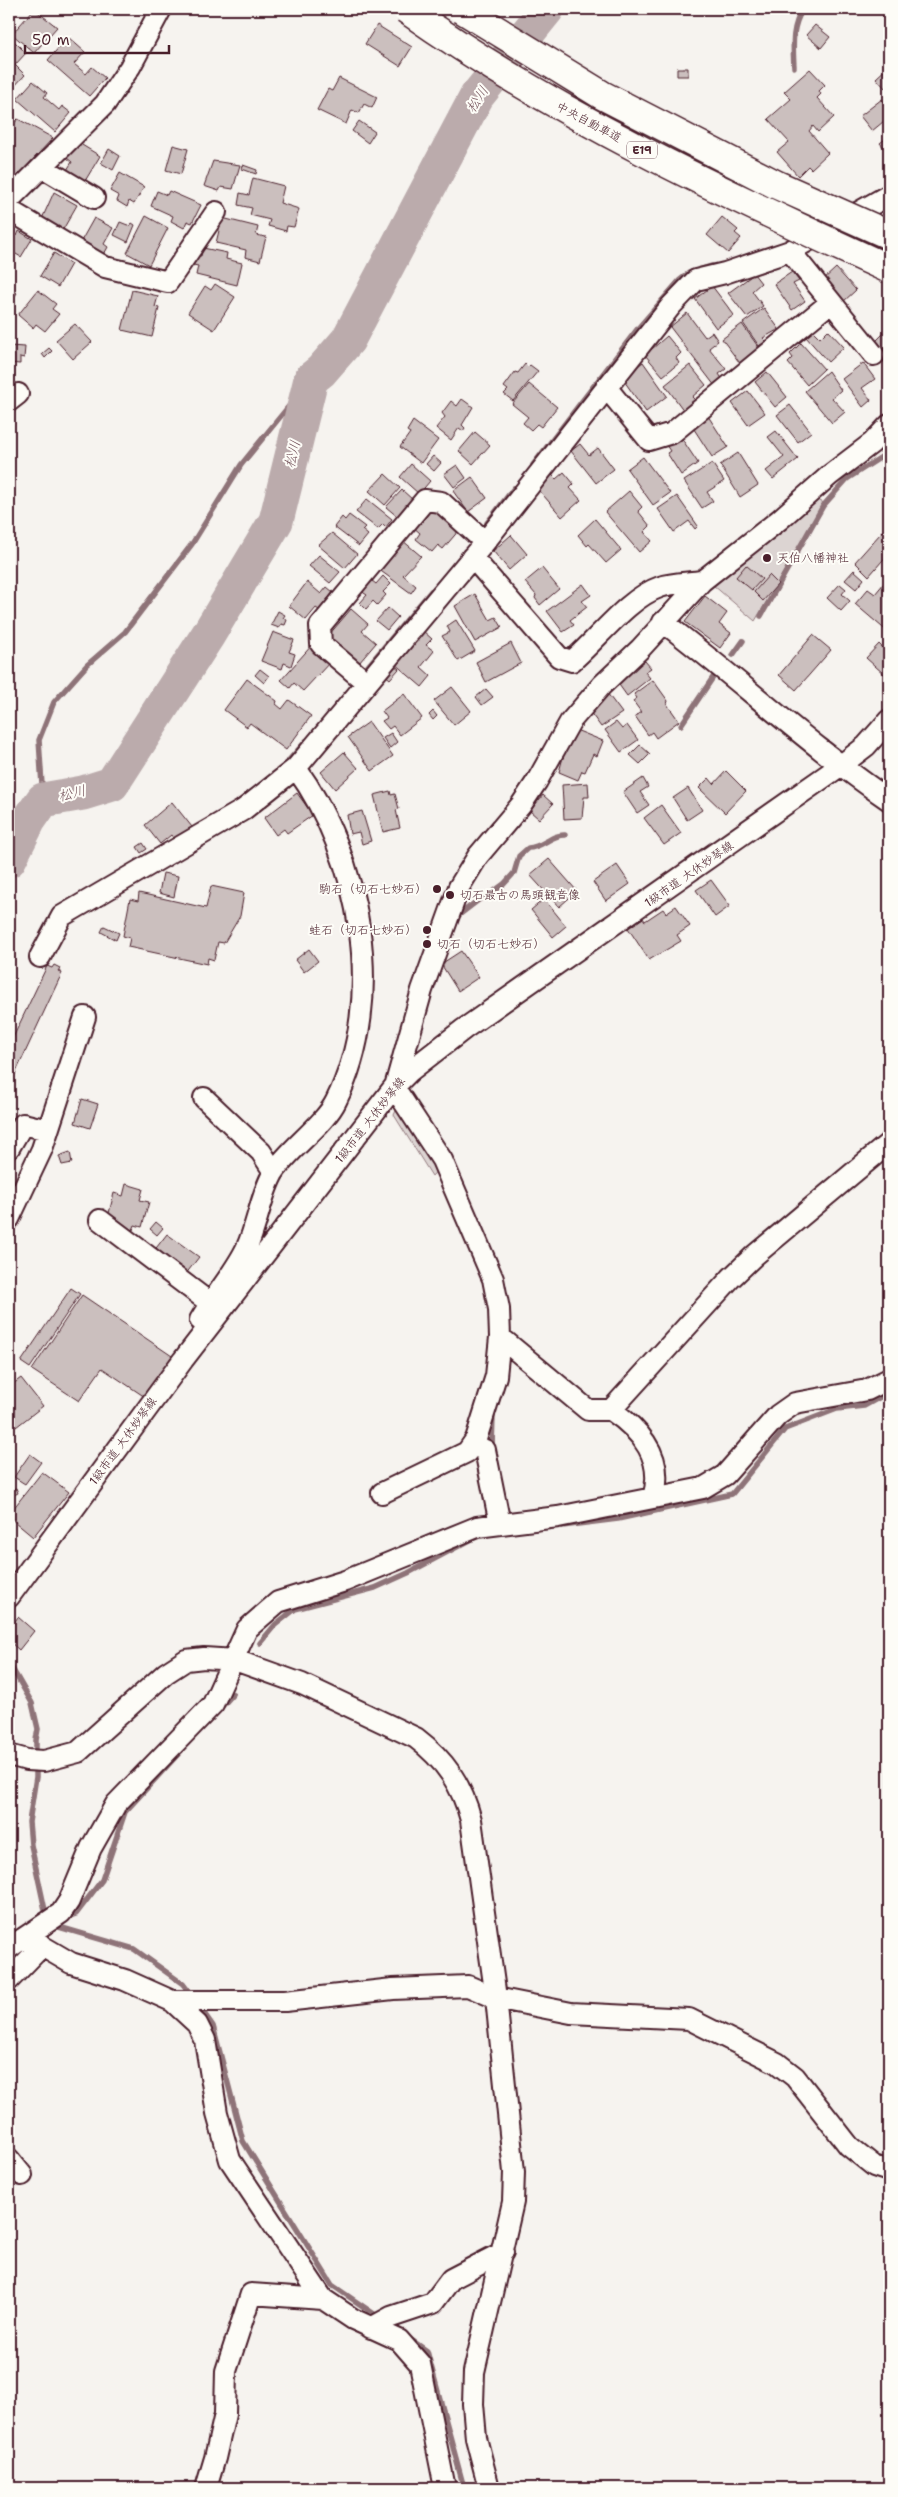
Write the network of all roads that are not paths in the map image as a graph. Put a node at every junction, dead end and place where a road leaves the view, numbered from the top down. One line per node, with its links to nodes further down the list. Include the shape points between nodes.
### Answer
1 (162, 9): 4 (street, via 105,104)
2 (406, 9): 12 (highway, 中央自動車道 / E19, bridge, via 450,40 576,117 754,207)
3 (462, 9): 10 (highway, E19, bridge, via 602,94 777,185)
4 (42, 166): 6 (street); 7 (street)
5 (889, 195): 11 (street)
6 (94, 198)
7 (9, 200)
8 (9, 210): 9 (street, via 105,266 168,282)
9 (216, 212)
10 (889, 235)
11 (790, 251): 13 (street); 15 (street, via 696,280)
12 (889, 269)
13 (831, 302): 14 (street); 15 (street, via 672,433 649,440)
14 (874, 355)
15 (606, 387): 17 (street)
16 (889, 425): 19 (street, via 872,443)
17 (485, 542): 18 (street); 21 (street, via 441,502 425,500 418,507 320,626 321,644)
18 (472, 557): 19 (street, via 559,658 572,661 592,645 627,607 659,587); 21 (street)
19 (702, 581): 20 (street)
20 (663, 622): 23 (street); 28 (street, via 570,722 537,781 478,856 460,887 422,990)
21 (367, 684): 24 (street)
22 (889, 720): 23 (street, 1級市道 大休妙琴線, via 866,746)
23 (840, 766): 25 (street); 28 (street, 1級市道 大休妙琴線, via 464,1029)
24 (296, 768): 26 (street, via 244,810 62,916); 33 (street, via 315,794 338,843 360,934 362,970 358,1039 335,1103)
25 (889, 800)
26 (40, 957)
27 (85, 1017): 30 (street)
28 (394, 1087): 37 (street, via 442,1160 493,1279); 38 (street, 1級市道 大休妙琴線)
29 (204, 1098): 33 (street, via 261,1152)
30 (48, 1130): 32 (street, via 23,1124); 34 (street)
31 (889, 1143): 40 (street, via 731,1278)
32 (9, 1148)
33 (274, 1172): 36 (street, via 247,1248)
34 (9, 1219)
35 (100, 1220): 36 (street)
36 (210, 1303): 38 (street, via 190,1336)
37 (500, 1337): 40 (street, via 588,1410); 41 (street, via 496,1376)
38 (183, 1360): 45 (street, 1級市道 大休妙琴線)
39 (889, 1379): 43 (street, via 867,1390 795,1403 778,1415 725,1475 703,1488)
40 (611, 1410): 43 (street, via 627,1420 644,1438 654,1458 658,1481)
41 (472, 1445): 42 (street, via 467,1452); 44 (street, via 485,1450)
42 (382, 1492)
43 (653, 1498): 44 (street, via 558,1517)
44 (500, 1524): 46 (street, via 477,1527 345,1581 278,1602 247,1629)
45 (9, 1596)
46 (235, 1660): 47 (street, via 186,1660 166,1673 78,1752); 48 (street, via 213,1704 116,1804 91,1848 69,1901); 51 (street, via 302,1684 378,1718 416,1738 446,1765 466,1801 471,1820)
47 (27, 1759)
48 (36, 1940): 49 (street); 50 (street); 52 (street, via 71,1963)
49 (9, 1948)
50 (9, 1980)
51 (496, 1998): 52 (street, via 468,1986 393,1989 285,2001); 54 (street, via 572,2013 689,2019 777,2063 795,2077 849,2146 874,2166); 56 (street, via 514,2172 513,2202)
52 (179, 2001): 57 (street, via 205,2040 230,2160)
53 (9, 2159): 55 (street)
54 (889, 2171)
55 (22, 2175)
56 (503, 2252): 58 (street, via 451,2279 433,2303); 61 (street, via 474,2380 476,2438)
57 (323, 2299): 58 (street, via 353,2319); 59 (street, via 251,2294 226,2371 225,2414)
58 (379, 2324): 60 (street, via 399,2340 420,2364)
59 (206, 2488)
60 (445, 2488)
61 (489, 2488)

